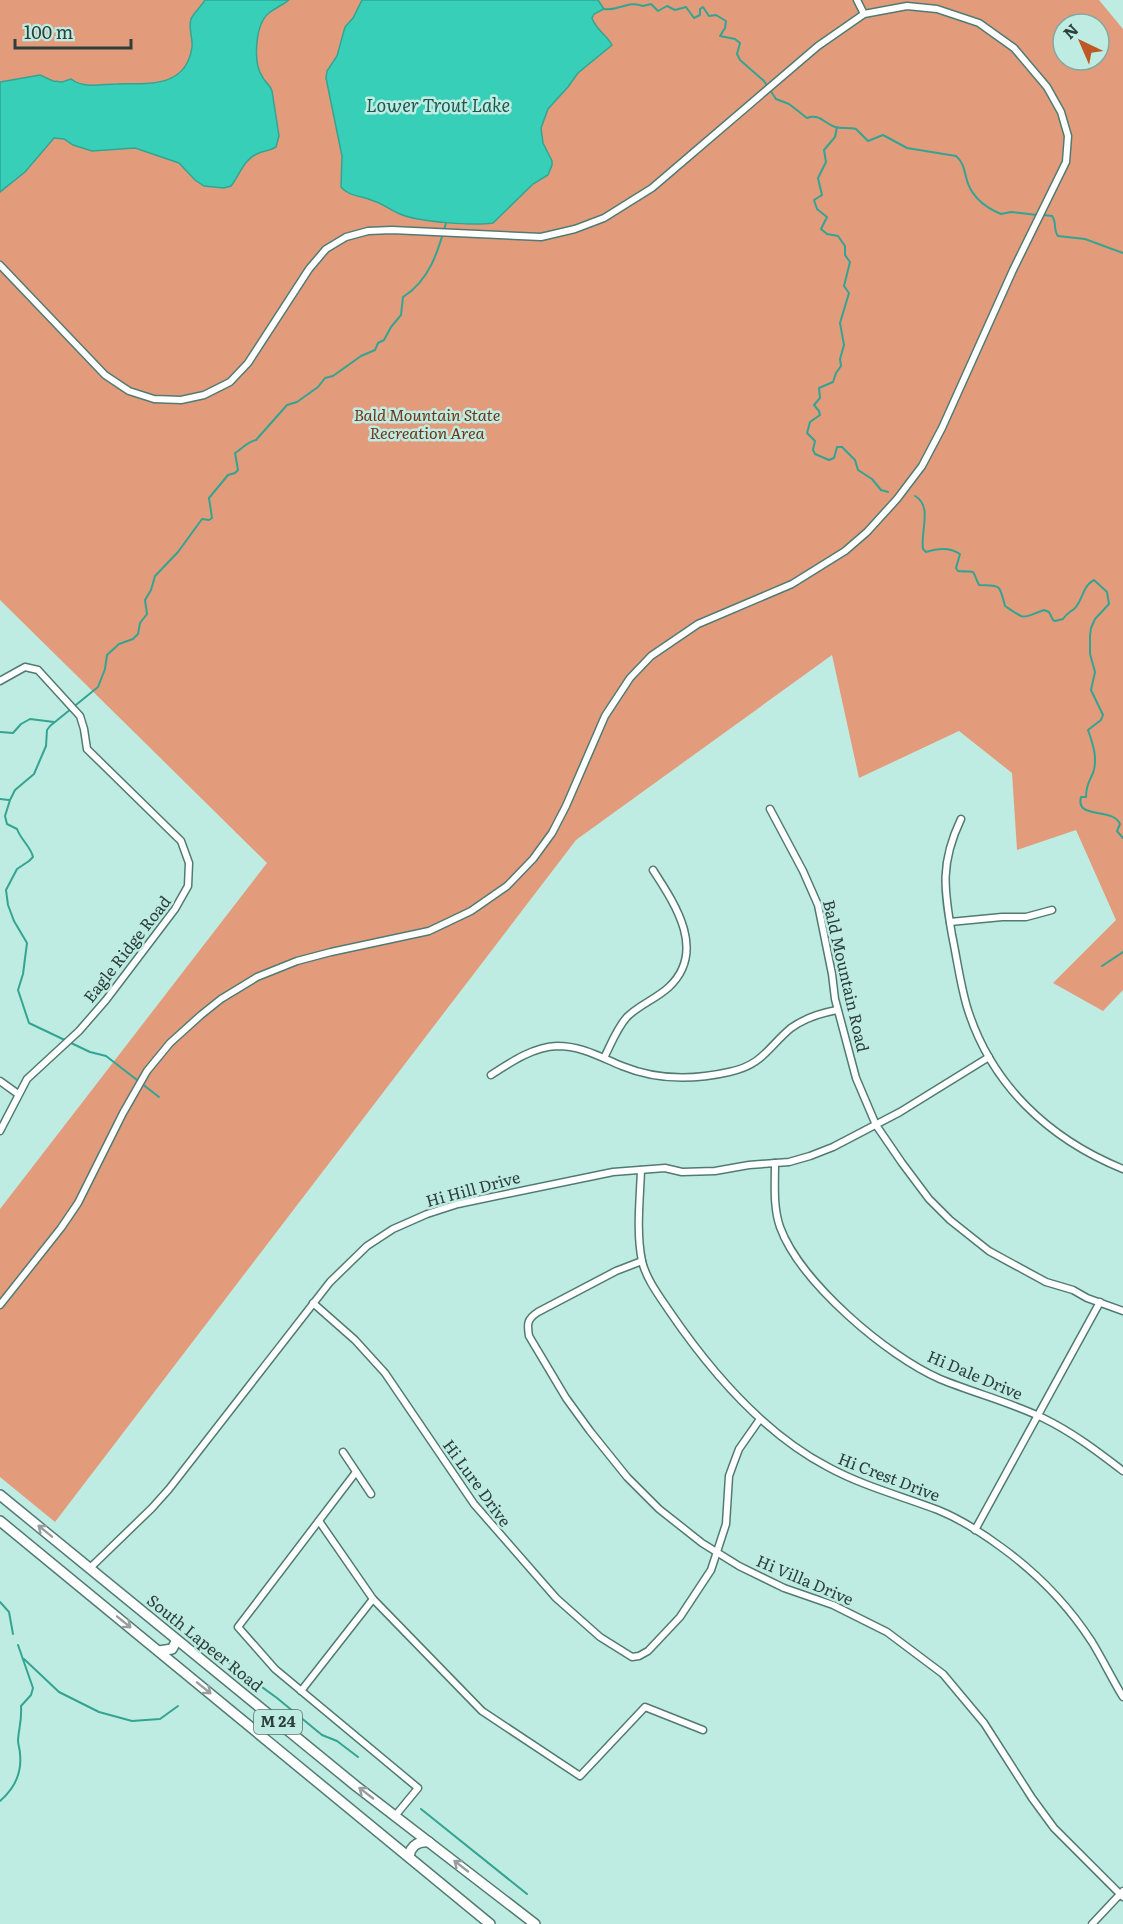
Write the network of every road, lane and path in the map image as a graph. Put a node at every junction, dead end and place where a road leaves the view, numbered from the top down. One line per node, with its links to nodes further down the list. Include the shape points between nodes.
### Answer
1 (857, 0): 2 (street)
2 (864, 14): 3 (street, via 818,46 651,188 604,218 541,237 392,230 346,237 326,249 309,269 248,363 230,382 204,395 172,400 129,391 105,375); 24 (street, via 907,6 938,9 979,23 1014,48 1047,87 1061,112 1068,136 1066,162 922,466 897,499 845,551 792,584 698,624 651,656 630,678 605,716 552,833 507,886 471,911 429,932 330,952 257,977 221,999 170,1043 147,1071 78,1203)
3 (0, 265)
4 (0, 681): 15 (street, Eagle Ridge Road, via 25,667 38,670 80,716 87,749 181,842 190,873 183,899 106,1000 34,1070)
5 (770, 809): 10 (street, Bald Mountain Road, via 818,905)
6 (961, 819): 9 (street, via 946,859)
7 (653, 870): 11 (street, via 680,913 686,930 686,956 671,986 622,1024)
8 (1052, 910): 9 (street, via 1026,917)
9 (950, 922): 12 (street, via 968,1008)
10 (837, 1010): 11 (street, via 804,1020 754,1064 730,1072 697,1077 657,1076); 16 (street, Bald Mountain Road, via 856,1078)
11 (604, 1058): 13 (street, via 585,1049 556,1046 517,1058)
12 (989, 1058): 16 (street, Hi Hill Drive); 19 (street, via 1025,1107 1046,1126)
13 (491, 1075)
14 (0, 1081): 15 (street)
15 (18, 1094): 17 (street, Eagle Ridge Road)
16 (876, 1125): 18 (street, Hi Hill Drive, via 833,1148); 22 (street, Bald Mountain Road, via 929,1199 972,1239 1030,1274)
17 (0, 1131)
18 (775, 1163): 20 (street, Hi Hill Drive, via 715,1171); 26 (street, Hi Dale Drive, via 779,1224 786,1239 810,1274 859,1324 890,1350 938,1378)
19 (1123, 1169)
20 (641, 1170): 21 (street, Hi Crest Drive); 23 (street, Hi Hill Drive, via 577,1178 427,1214 367,1246 346,1264)
21 (642, 1261): 27 (street, Hi Crest Drive, via 681,1329); 36 (street, Hi Villa Drive, via 530,1317 529,1336 566,1398 627,1477 659,1509)
22 (1100, 1302): 25 (street, Bald Mountain Road); 26 (street)
23 (313, 1304): 36 (street, Hi Lure Drive, via 355,1340 385,1373 474,1504 556,1598 627,1655 639,1656 648,1651 680,1617); 37 (street, Hi Hill Drive, via 169,1489)
24 (0, 1305)
25 (1123, 1311)
26 (1038, 1416): 29 (street, Hi Dale Drive, via 1081,1438); 35 (street)
27 (760, 1419): 35 (street, Hi Crest Drive, via 827,1467 940,1511); 36 (street, via 739,1449 729,1476 726,1524)
28 (343, 1452): 30 (street)
29 (1123, 1471)
30 (356, 1473): 31 (street); 34 (street)
31 (371, 1494)
32 (0, 1495): 37 (main road, South Lapeer Road / M 24, one-way to 32)
33 (0, 1521): 40 (main road, M 24, one-way to 40)
34 (319, 1521): 38 (street); 41 (street, via 238,1627 275,1669)
35 (975, 1530): 42 (street, Hi Crest Drive, via 1021,1563 1066,1606)
36 (718, 1553): 47 (street, Hi Villa Drive, via 784,1588 833,1605 887,1632 943,1674 984,1723 1054,1828)
37 (90, 1568): 39 (main road, South Lapeer Road / M 24)
38 (373, 1599): 41 (street); 43 (street, via 482,1711 580,1776 645,1707)
39 (177, 1640): 40 (main road, via 172,1649); 44 (main road, South Lapeer Road / M 24, one-way to 39)
40 (159, 1651): 46 (main road, M 24, one-way to 46)
41 (301, 1691): 44 (street, via 418,1788)
42 (1123, 1697)
43 (703, 1730)
44 (395, 1816): 45 (main road, South Lapeer Road / M 24)
45 (429, 1842): 46 (main road, via 415,1844); 49 (main road, South Lapeer Road / M 24, one-way to 45)
46 (408, 1856): 48 (main road, M 24)
47 (1122, 1894): 50 (street)
48 (490, 1924)
49 (535, 1924)
50 (1092, 1924)

